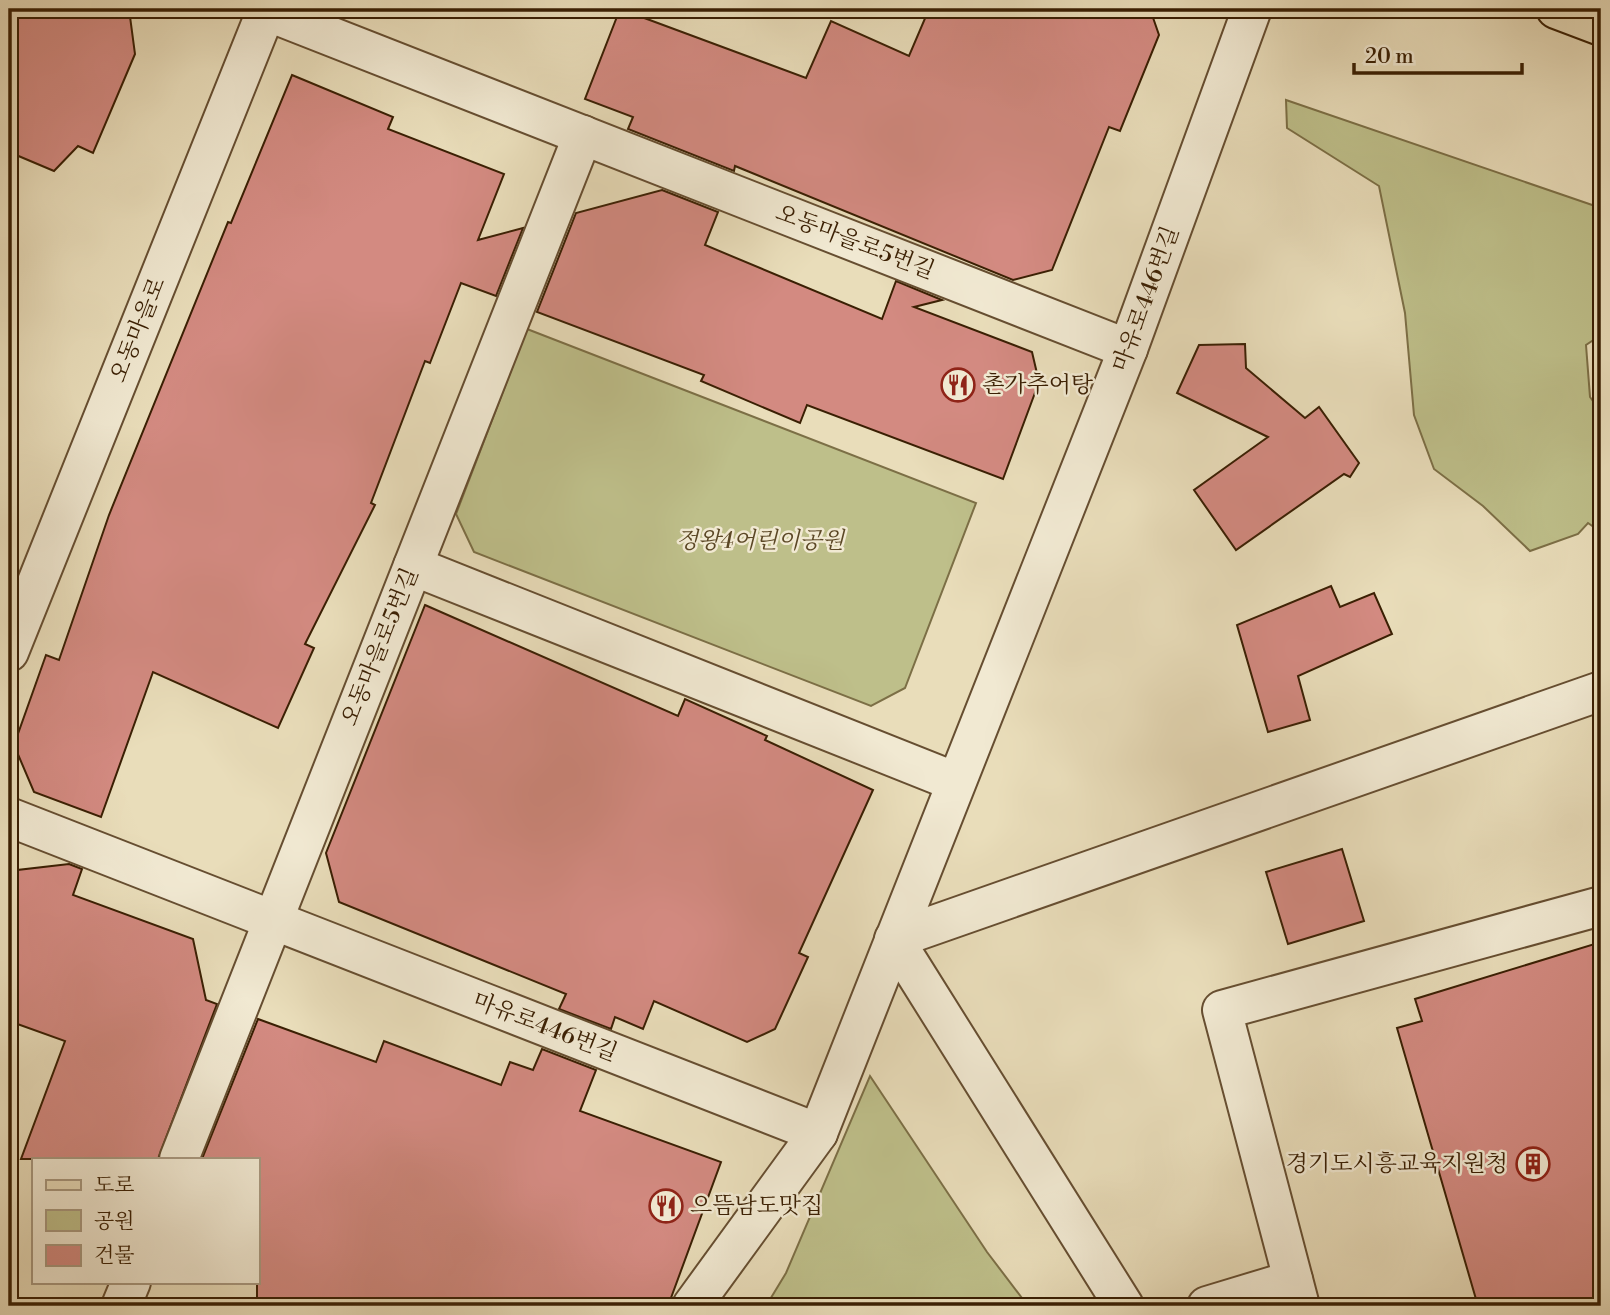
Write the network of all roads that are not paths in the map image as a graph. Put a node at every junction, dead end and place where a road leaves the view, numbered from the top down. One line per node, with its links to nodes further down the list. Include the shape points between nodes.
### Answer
1 (265, 9): 5 (street, 오동마을로5번길); 8 (street, 오동마을로)
2 (1252, 9): 6 (street, 마유로446번길)
3 (1556, 9): 4 (main road)
4 (1601, 26)
5 (583, 135): 6 (street, 오동마을로5번길); 7 (street, 오동마을로5번길)
6 (1128, 349): 10 (street, 마유로446번길)
7 (413, 566): 10 (street); 13 (street, 오동마을로5번길)
8 (9, 652)
9 (1601, 691): 14 (street)
10 (956, 782): 14 (street, 마유로446번길)
11 (9, 817): 13 (street, 마유로446번길)
12 (1601, 906): 18 (street, via 1222,1010)
13 (272, 920): 15 (street, 마유로446번길); 16 (street, 오동마을로5번길)
14 (894, 939): 15 (street, 마유로446번길); 21 (street)
15 (818, 1133): 20 (street, 마유로446번길)
16 (179, 1158)
17 (130, 1284): 19 (street)
18 (1296, 1293): 22 (street)
19 (121, 1306)
20 (692, 1306)
21 (1124, 1306)
22 (1207, 1306)

